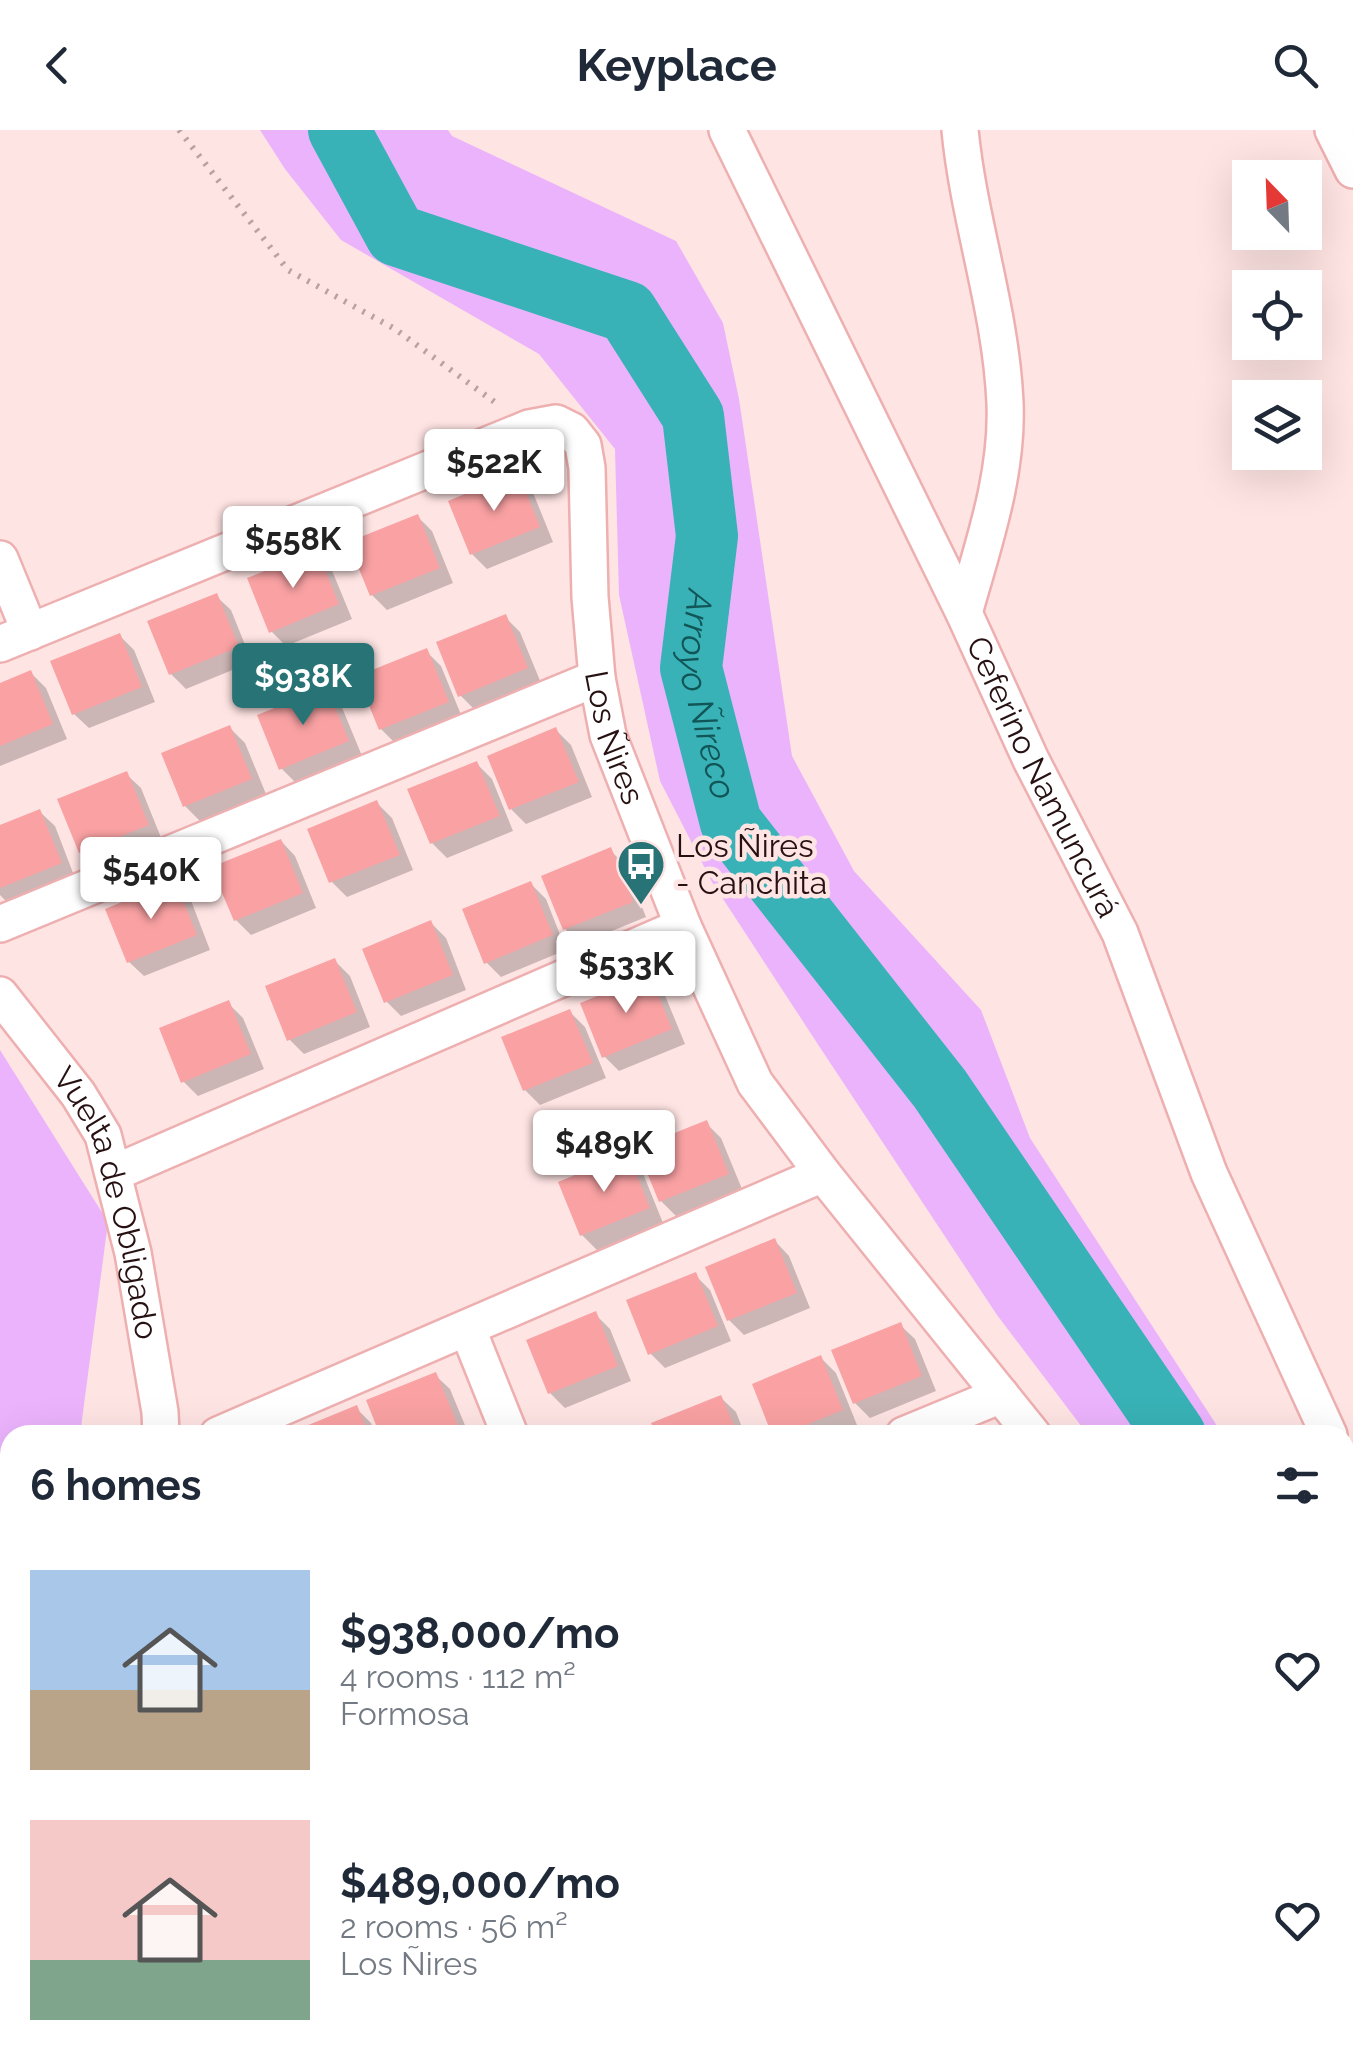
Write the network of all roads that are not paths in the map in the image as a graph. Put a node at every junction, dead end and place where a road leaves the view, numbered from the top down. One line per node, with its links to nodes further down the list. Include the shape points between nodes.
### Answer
1 (727, 130): 6 (street, Ceferino Namuncurá)
2 (960, 130): 6 (street, via 1005,405 998,487)
3 (1333, 130): 4 (street)
4 (1353, 170)
5 (0, 559): 7 (street)
6 (964, 613): 21 (street, Ceferino Namuncurá, via 1120,932 1209,1173)
7 (15, 638): 8 (street, Los Ñires, via 529,428 556,423 572,430 587,468)
8 (597, 678): 9 (street); 10 (street, Los Ñires, via 608,735)
9 (0, 924)
10 (683, 926): 12 (street); 13 (street, Los Ñires, via 755,1083)
11 (0, 995): 12 (street, Vuelta de Obligado, via 78,1094)
12 (114, 1173): 16 (street, Vuelta de Obligado, via 134,1253)
13 (823, 1174): 14 (street); 15 (street, Los Ñires)
14 (468, 1330): 17 (street); 18 (street)
15 (1000, 1395): 19 (street); 20 (street, Los Ñires)
16 (161, 1425)
17 (242, 1425)
18 (506, 1425)
19 (928, 1425)
20 (1025, 1425)
21 (1324, 1425)

